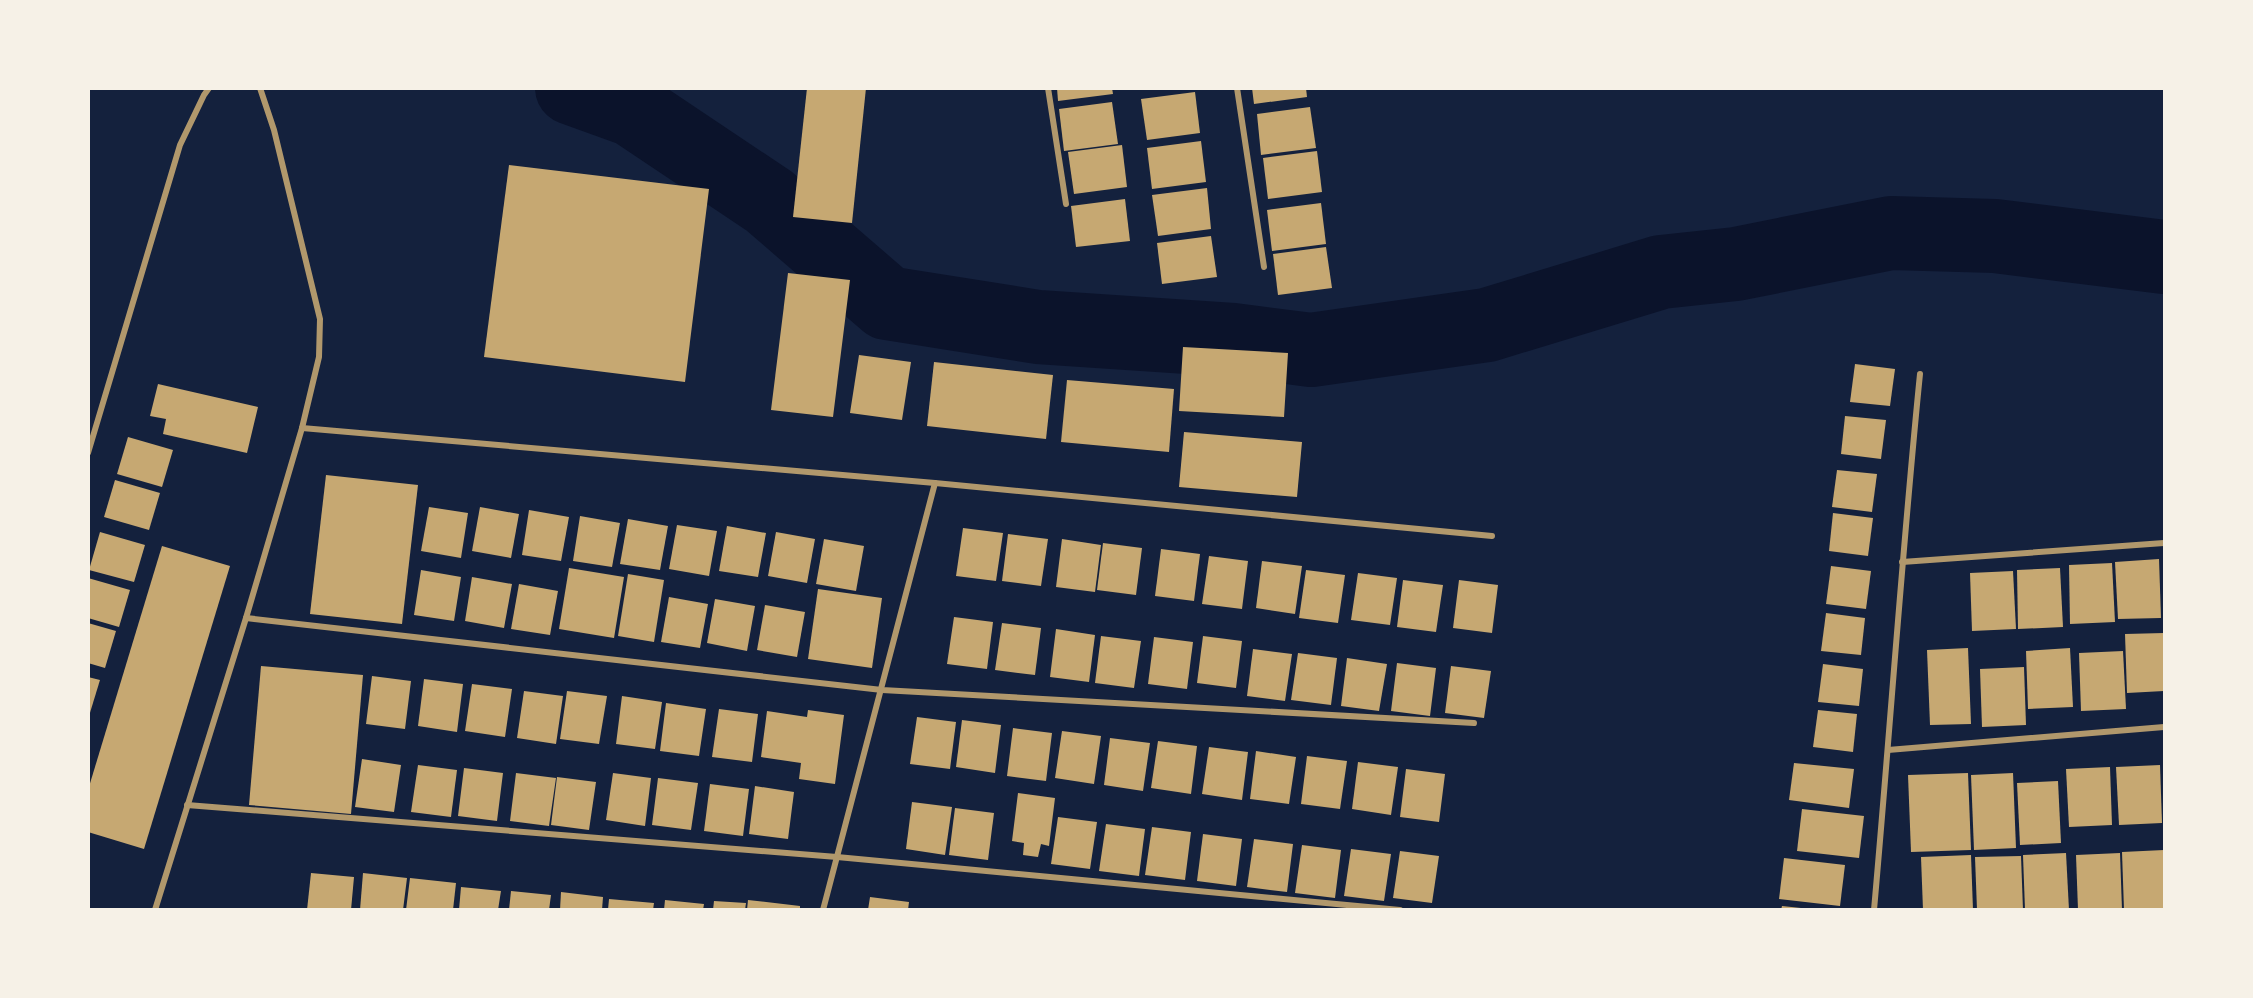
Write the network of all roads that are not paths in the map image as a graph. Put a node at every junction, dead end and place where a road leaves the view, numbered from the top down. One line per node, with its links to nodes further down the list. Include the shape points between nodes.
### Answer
1 (209, 88): 9 (street, via 180,145)
2 (260, 88): 8 (street, via 274,130 320,320 320,357)
3 (1048, 88): 5 (street)
4 (1237, 88): 6 (street)
5 (1066, 204)
6 (1263, 267)
7 (1920, 374): 13 (street)
8 (302, 428): 10 (street); 14 (street)
9 (88, 453)
10 (935, 483): 11 (street); 15 (street)
11 (1492, 536)
12 (2164, 543): 13 (street)
13 (1902, 562): 18 (street)
14 (246, 618): 15 (street); 19 (street)
15 (882, 690): 16 (street); 20 (street)
16 (1474, 723)
17 (2164, 727): 18 (street)
18 (1888, 750): 24 (street)
19 (187, 805): 20 (street); 21 (street)
20 (837, 857): 22 (street); 23 (street)
21 (155, 909)
22 (823, 909)
23 (1400, 909)
24 (1874, 909)

